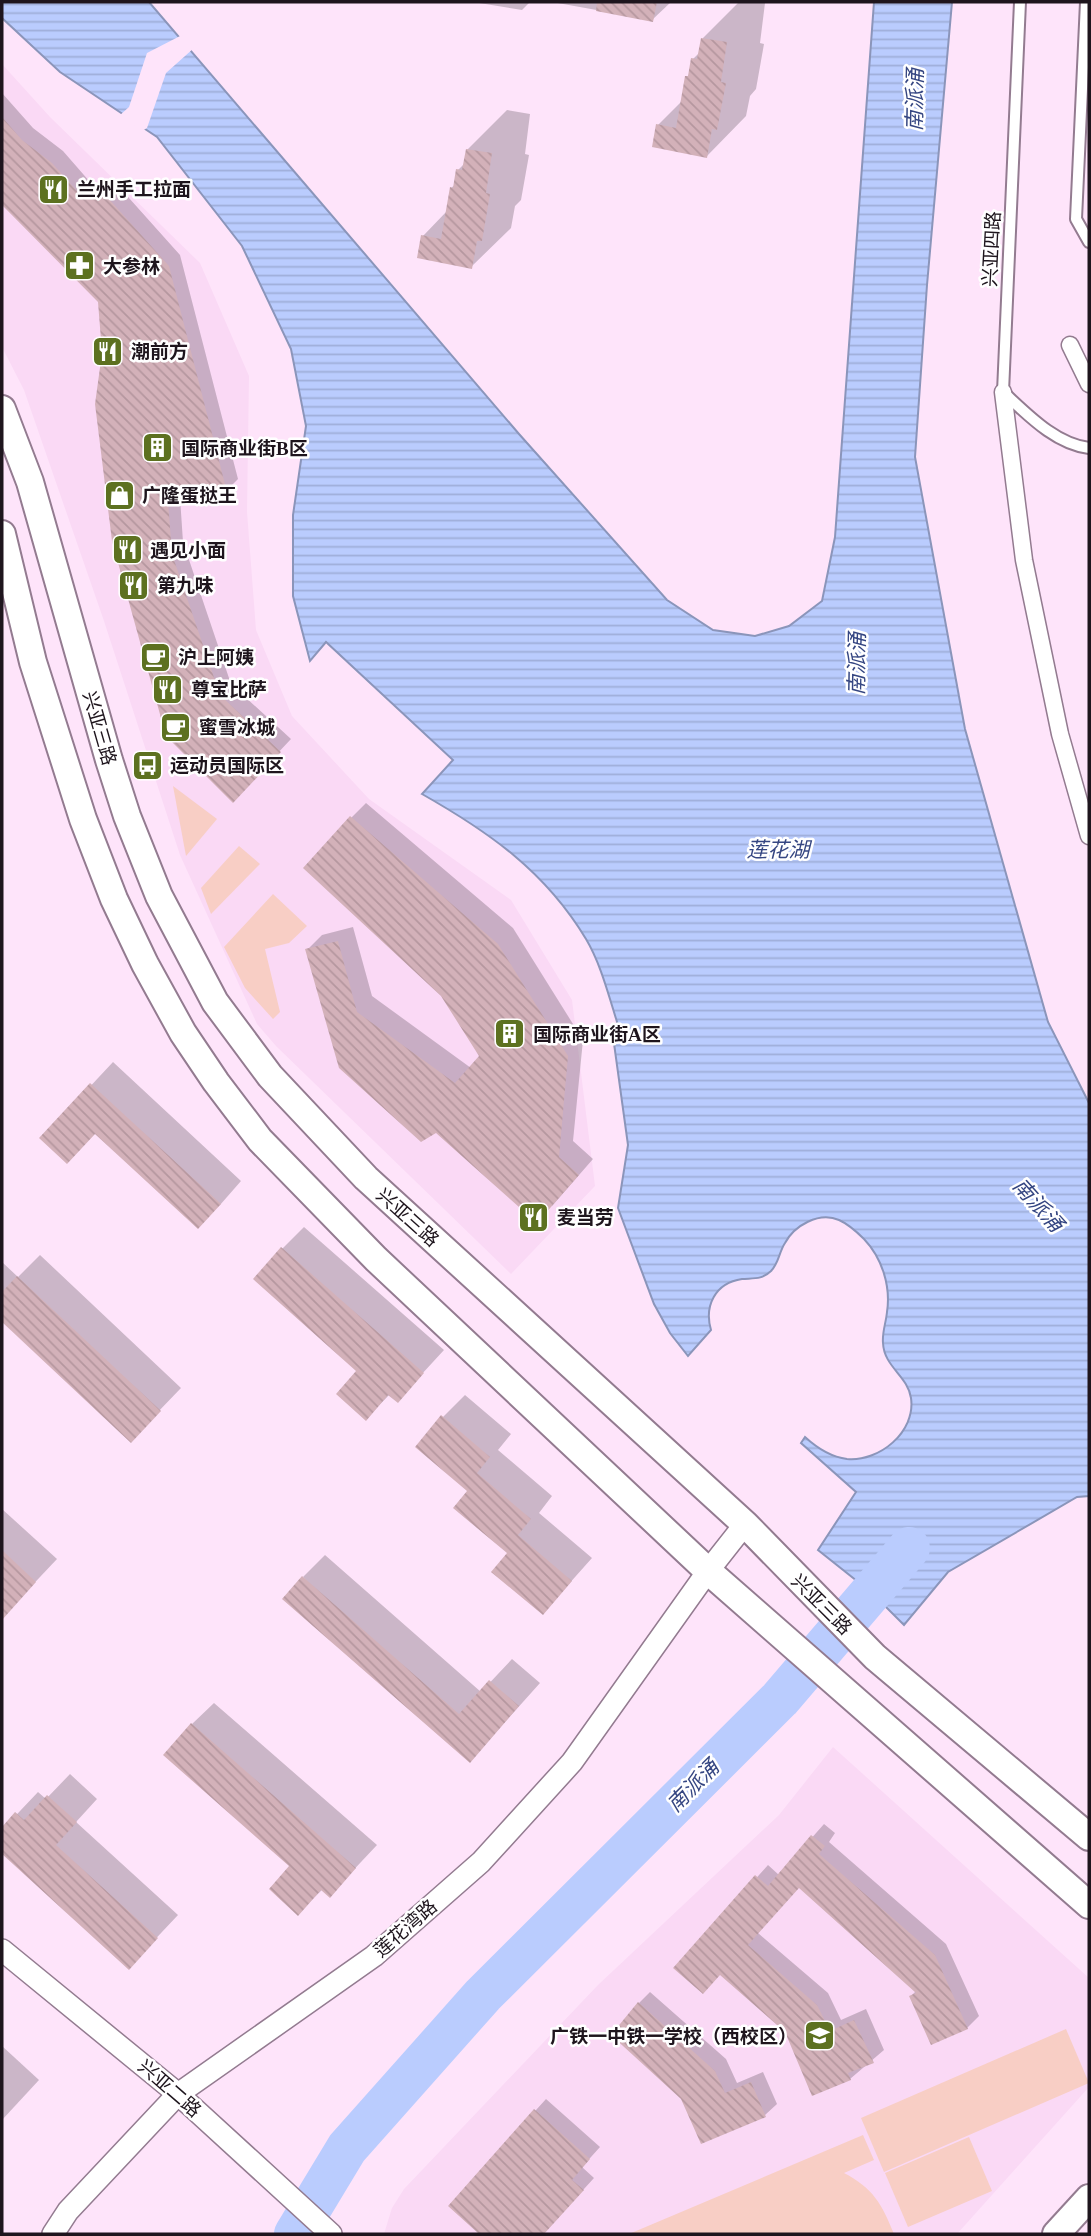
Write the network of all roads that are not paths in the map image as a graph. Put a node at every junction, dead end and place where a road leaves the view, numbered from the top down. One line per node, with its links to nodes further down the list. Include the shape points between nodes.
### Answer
1 (1020, 2): 6 (lane, 兴亚四路)
2 (1086, 2): 3 (lane, via 1076,219)
3 (1089, 242)
4 (1070, 345): 5 (street)
5 (1089, 384)
6 (1003, 392): 8 (lane, via 1036,422 1067,442); 10 (street, via 1024,560 1060,734)
7 (2, 409): 11 (street, 兴亚三路, via 30,482 127,816 159,896 215,1002 270,1076 366,1178)
8 (1089, 448)
9 (2, 534): 12 (street, via 33,662 87,831 145,964 216,1082 260,1140 376,1259)
10 (1089, 835)
11 (745, 1524): 12 (street, 莲花湾路); 13 (street, 兴亚三路, via 875,1657)
12 (708, 1571): 14 (street); 16 (street, 莲花湾路, via 572,1762 481,1862 374,1956)
13 (1089, 1837)
14 (1086, 1898)
15 (2, 1950): 16 (street, 兴亚二路)
16 (178, 2094): 18 (street, 莲花湾路, via 68,2211); 19 (street, 兴亚二路)
17 (1088, 2202): 20 (street)
18 (53, 2234)
19 (331, 2234)
20 (1056, 2234)

